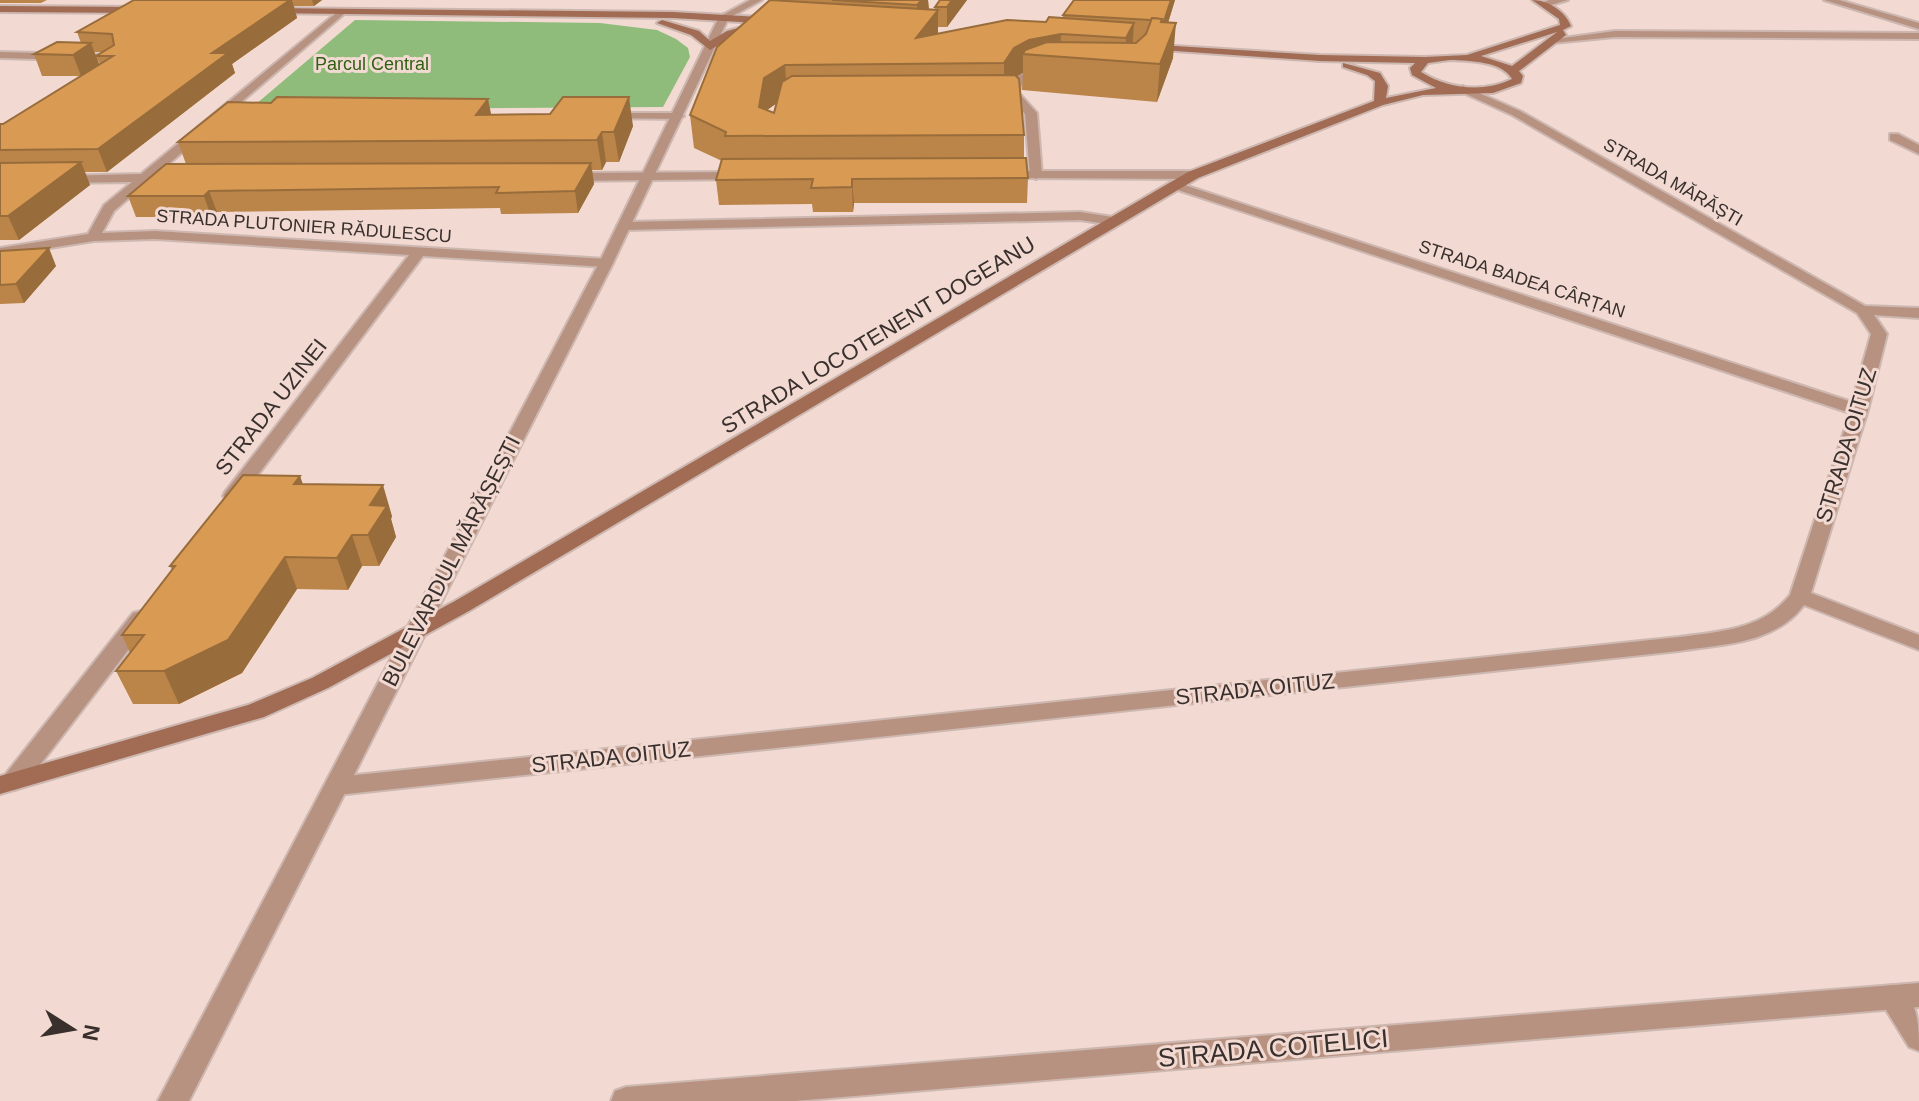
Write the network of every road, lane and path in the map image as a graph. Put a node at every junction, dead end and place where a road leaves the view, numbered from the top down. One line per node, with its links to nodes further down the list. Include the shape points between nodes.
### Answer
1 (757, 0): 10 (street)
2 (1563, 0): 4 (street)
3 (1829, 0): 12 (street)
4 (1541, 2): 11 (main road)
5 (0, 9): 6 (main road)
6 (159, 10)
7 (262, 11): 8 (main road)
8 (341, 12): 9 (main road); 34 (street)
9 (615, 15): 10 (main road); 16 (main road, via 684,28)
10 (724, 17): 16 (street, BULEVARDUL MĂRĂȘEȘTI); 16 (main road, via 788,21 742,29)
11 (1566, 26): 13 (street); 15 (main road); 20 (main road)
12 (1919, 26)
13 (1615, 34): 14 (street); 15 (street)
14 (1919, 36)
15 (1553, 40): 24 (main road)
16 (711, 45): 33 (street, BULEVARDUL MĂRĂȘEȘTI)
17 (1128, 45): 19 (main road, via 1141,52)
18 (0, 55): 22 (street, via 114,58)
19 (1320, 58): 21 (main road); 25 (main road); 30 (main road, via 1376,75 1385,87)
20 (1465, 58): 21 (main road); 24 (main road)
21 (1425, 60): 25 (main road, STRADA LOCOTENENT DOGEANU)
22 (101, 71)
23 (1063, 71): 29 (street, via 1020,78 1012,92)
24 (1512, 71): 26 (main road, via 1518,76)
25 (1416, 72): 27 (main road, via 1431,82); 30 (main road, STRADA LOCOTENENT DOGEANU)
26 (1510, 86): 27 (main road, STRADA LOCOTENENT DOGEANU); 31 (street)
27 (1461, 89): 30 (main road, STRADA LOCOTENENT DOGEANU); 31 (street, STRADA MĂRĂȘTI)
28 (1005, 100): 29 (street)
29 (1020, 100): 39 (street, via 1031,113)
30 (1379, 103): 40 (main road, STRADA LOCOTENENT DOGEANU)
31 (1516, 113): 54 (street, STRADA MĂRĂȘTI)
32 (599, 116): 33 (street)
33 (678, 116): 41 (street, BULEVARDUL MĂRĂȘEȘTI)
34 (219, 118): 35 (street); 44 (street)
35 (240, 118)
36 (1894, 137): 37 (street)
37 (1919, 150)
38 (992, 175): 39 (street)
39 (1036, 175): 40 (street)
40 (1193, 175): 47 (main road, STRADA LOCOTENENT DOGEANU)
41 (648, 176): 42 (street); 43 (street); 49 (street, BULEVARDUL MĂRĂȘEȘTI)
42 (762, 176)
43 (553, 177)
44 (145, 178): 45 (street); 46 (street); 50 (street, via 109,208)
45 (190, 178)
46 (43, 179)
47 (1173, 186): 48 (main road, STRADA LOCOTENENT DOGEANU); 56 (street, STRADA BADEA CÂRȚAN)
48 (1113, 221): 49 (street, via 1080,216); 60 (main road, STRADA LOCOTENENT DOGEANU)
49 (624, 226): 53 (street, BULEVARDUL MĂRĂȘEȘTI)
50 (94, 237): 51 (street, STRADA PLUTONIER RĂDULESCU); 52 (street, STRADA PLUTONIER RĂDULESCU, via 155,235)
51 (0, 252)
52 (419, 252): 53 (street, STRADA PLUTONIER RĂDULESCU); 57 (street, STRADA UZINEI)
53 (606, 263): 60 (street, BULEVARDUL MĂRĂȘEȘTI)
54 (1862, 310): 55 (street); 56 (street, STRADA OITUZ, via 1879,334)
55 (1919, 313)
56 (1859, 410): 58 (street, STRADA OITUZ)
57 (221, 511)
58 (1800, 596): 61 (street); 63 (street, STRADA OITUZ, via 1784,617 1752,633 1679,644)
59 (156, 597): 62 (street)
60 (413, 634): 62 (main road, STRADA LOCOTENENT DOGEANU, via 256,711); 63 (street, BULEVARDUL MĂRĂȘEȘTI)
61 (1919, 643)
62 (7, 783)
63 (337, 786): 66 (street, BULEVARDUL MĂRĂȘEȘTI)
64 (1905, 996): 65 (street); 67 (street, STRADA COTELICI)
65 (1919, 1038)
66 (173, 1101)
67 (626, 1101)

